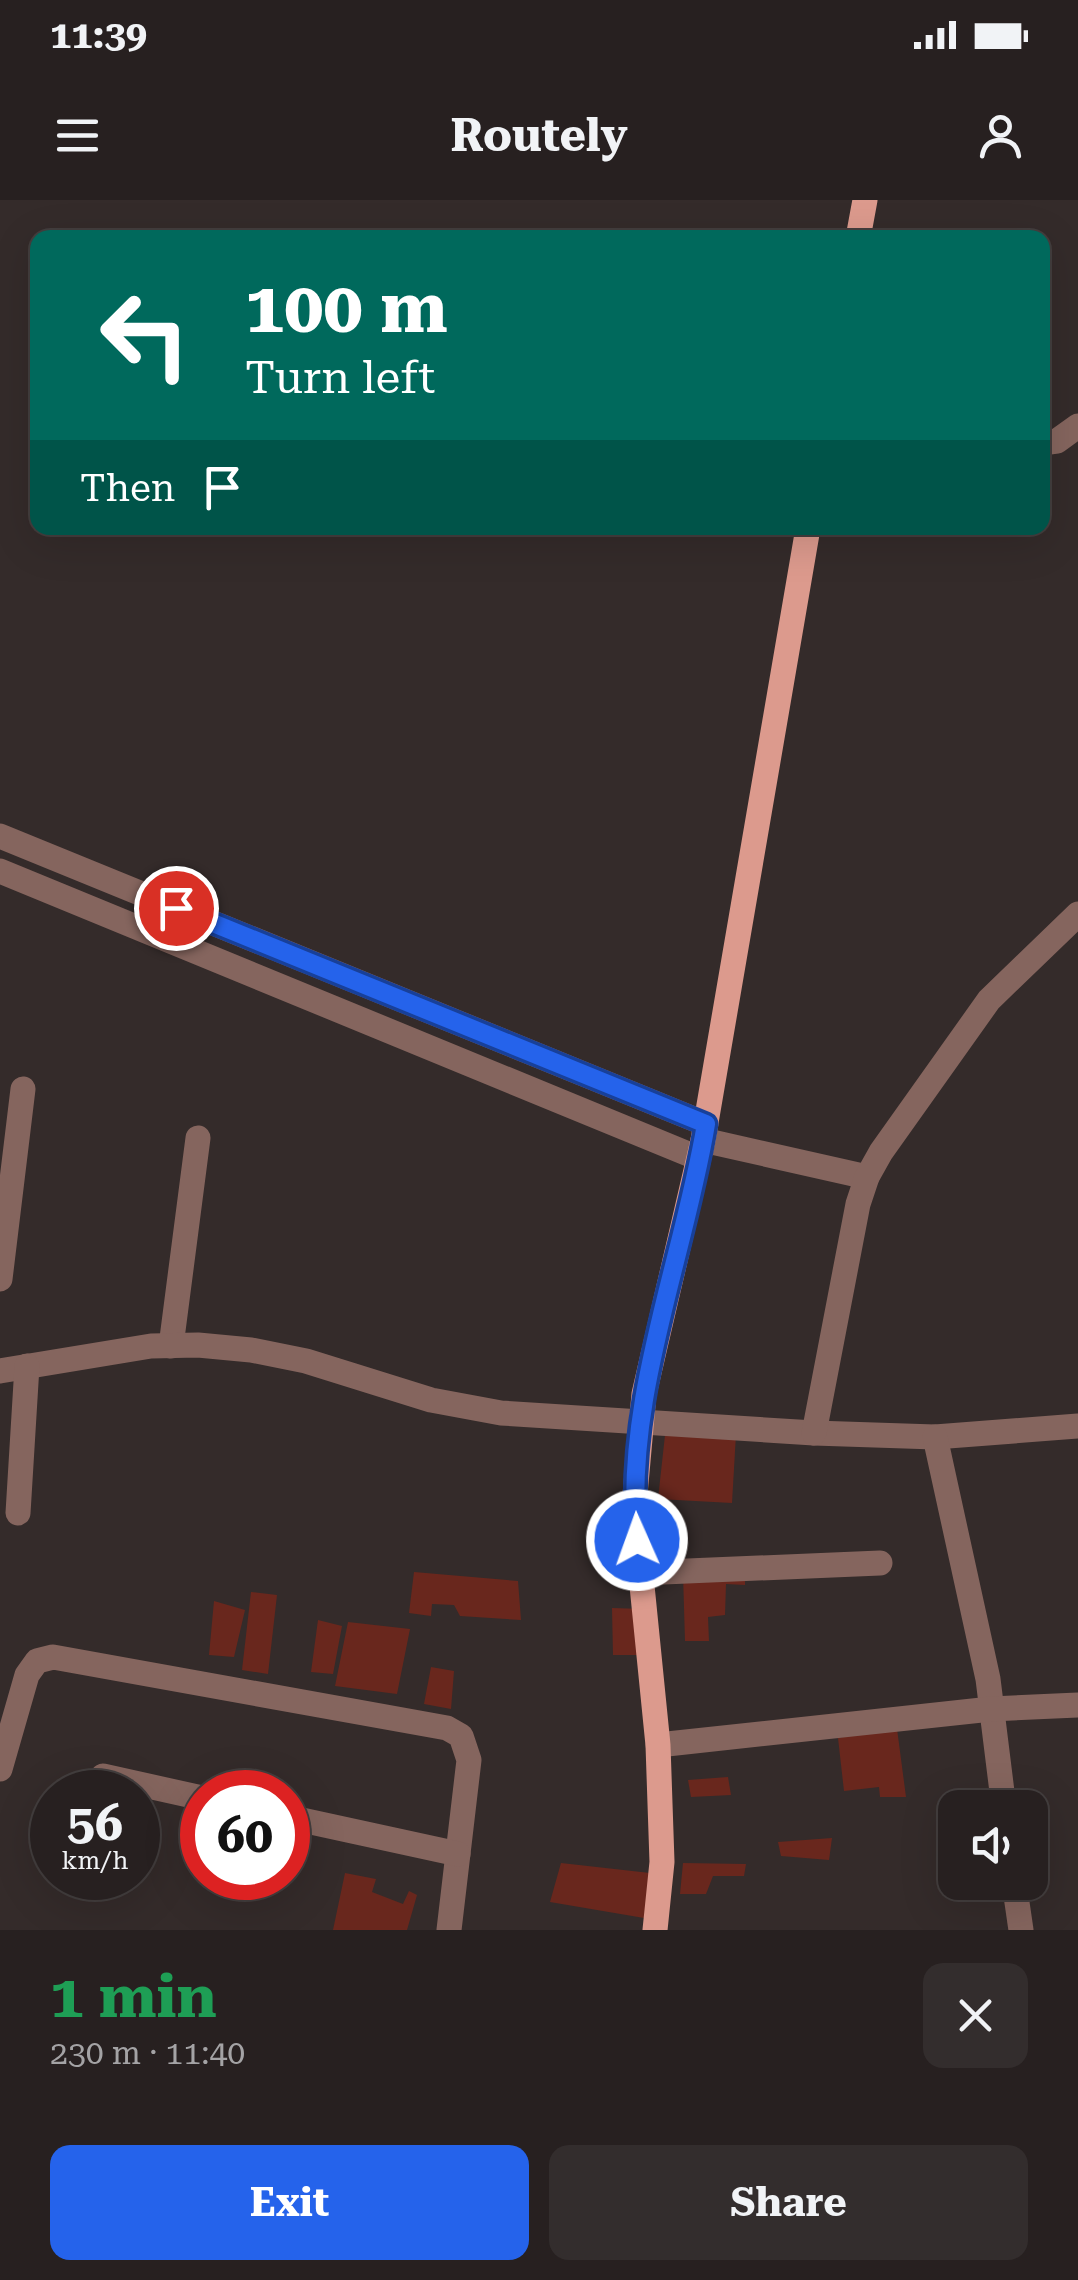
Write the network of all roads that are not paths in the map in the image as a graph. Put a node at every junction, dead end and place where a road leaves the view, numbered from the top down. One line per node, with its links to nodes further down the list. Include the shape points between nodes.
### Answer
1 (864, 200): 2 (main road)
2 (859, 230)
3 (1078, 426): 4 (street)
4 (1050, 441)
5 (807, 535): 11 (main road)
6 (0, 836): 11 (street)
7 (0, 871): 11 (street)
8 (1078, 914): 12 (street, via 989,1000)
9 (22, 1089): 13 (street)
10 (198, 1138): 14 (street)
11 (702, 1141): 12 (street); 17 (main road)
12 (867, 1176): 19 (street)
13 (0, 1278)
14 (171, 1346): 15 (street); 17 (street, via 306,1361 471,1408)
15 (27, 1366): 16 (street); 21 (street)
16 (0, 1371)
17 (641, 1423): 19 (street); 23 (main road, via 634,1506)
18 (1078, 1426): 20 (street)
19 (814, 1434): 20 (street)
20 (935, 1438): 25 (street)
21 (18, 1513)
22 (880, 1563): 23 (street)
23 (640, 1573): 27 (main road)
24 (1078, 1705): 25 (street)
25 (991, 1709): 27 (street); 29 (street)
26 (7, 1719): 28 (street); 31 (street, via 26,1675 53,1657 447,1728 461,1736 469,1760)
27 (658, 1745): 34 (main road, via 662,1862)
28 (0, 1769)
29 (1002, 1790)
30 (310, 1822): 31 (street)
31 (458, 1854): 33 (street)
32 (1016, 1900): 35 (street)
33 (449, 1930)
34 (655, 1930)
35 (1020, 1930)

